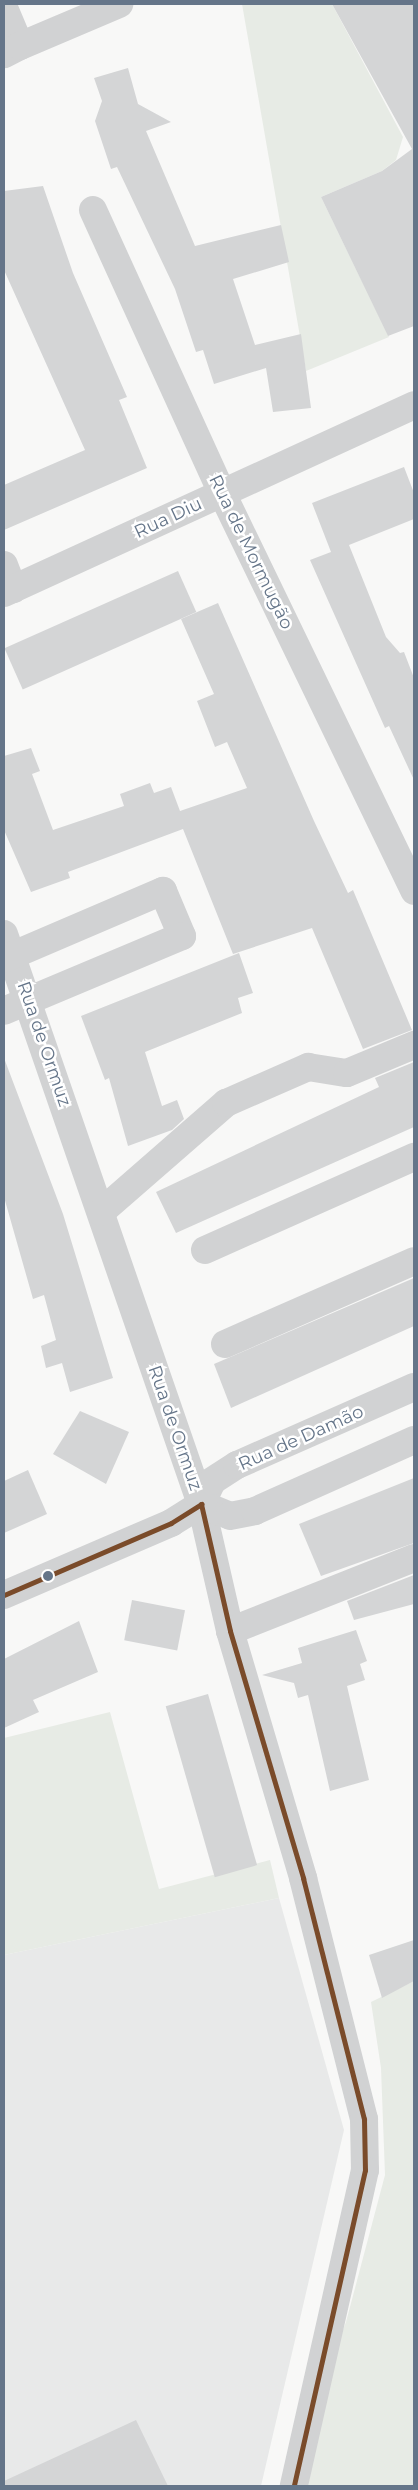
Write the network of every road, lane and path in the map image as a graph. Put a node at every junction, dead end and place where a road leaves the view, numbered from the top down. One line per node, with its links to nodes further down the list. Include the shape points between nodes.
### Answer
1 (119, 4): 3 (street)
2 (4, 8): 3 (street)
3 (12, 50)
4 (93, 210): 6 (street, Rua de Mormugão)
5 (412, 411): 6 (street, Rua Diu)
6 (222, 493): 7 (street, Rua Diu); 8 (street, Rua de Mormugão)
7 (7, 583)
8 (414, 891)
9 (7, 950): 10 (street, Rua de Ormuz); 10 (street, via 163,891 182,936)
10 (29, 1001): 11 (street); 14 (street, Rua de Ormuz)
11 (4, 1011)
12 (414, 1045): 14 (street, via 347,1073 308,1067 226,1103)
13 (413, 1161): 15 (street)
14 (101, 1212): 20 (street, Rua de Ormuz)
15 (205, 1250)
16 (414, 1261): 17 (street)
17 (225, 1344)
18 (414, 1387): 20 (street, Rua de Damão, via 237,1465 212,1481)
19 (414, 1440): 20 (street, via 255,1511 230,1516)
20 (201, 1504): 22 (street, via 171,1523); 23 (street, Rua de Ormuz)
21 (414, 1558): 23 (street)
22 (4, 1595)
23 (230, 1630): 24 (street, Rua de Ormuz, via 356,2071 366,2144 365,2170)
24 (294, 2486)

